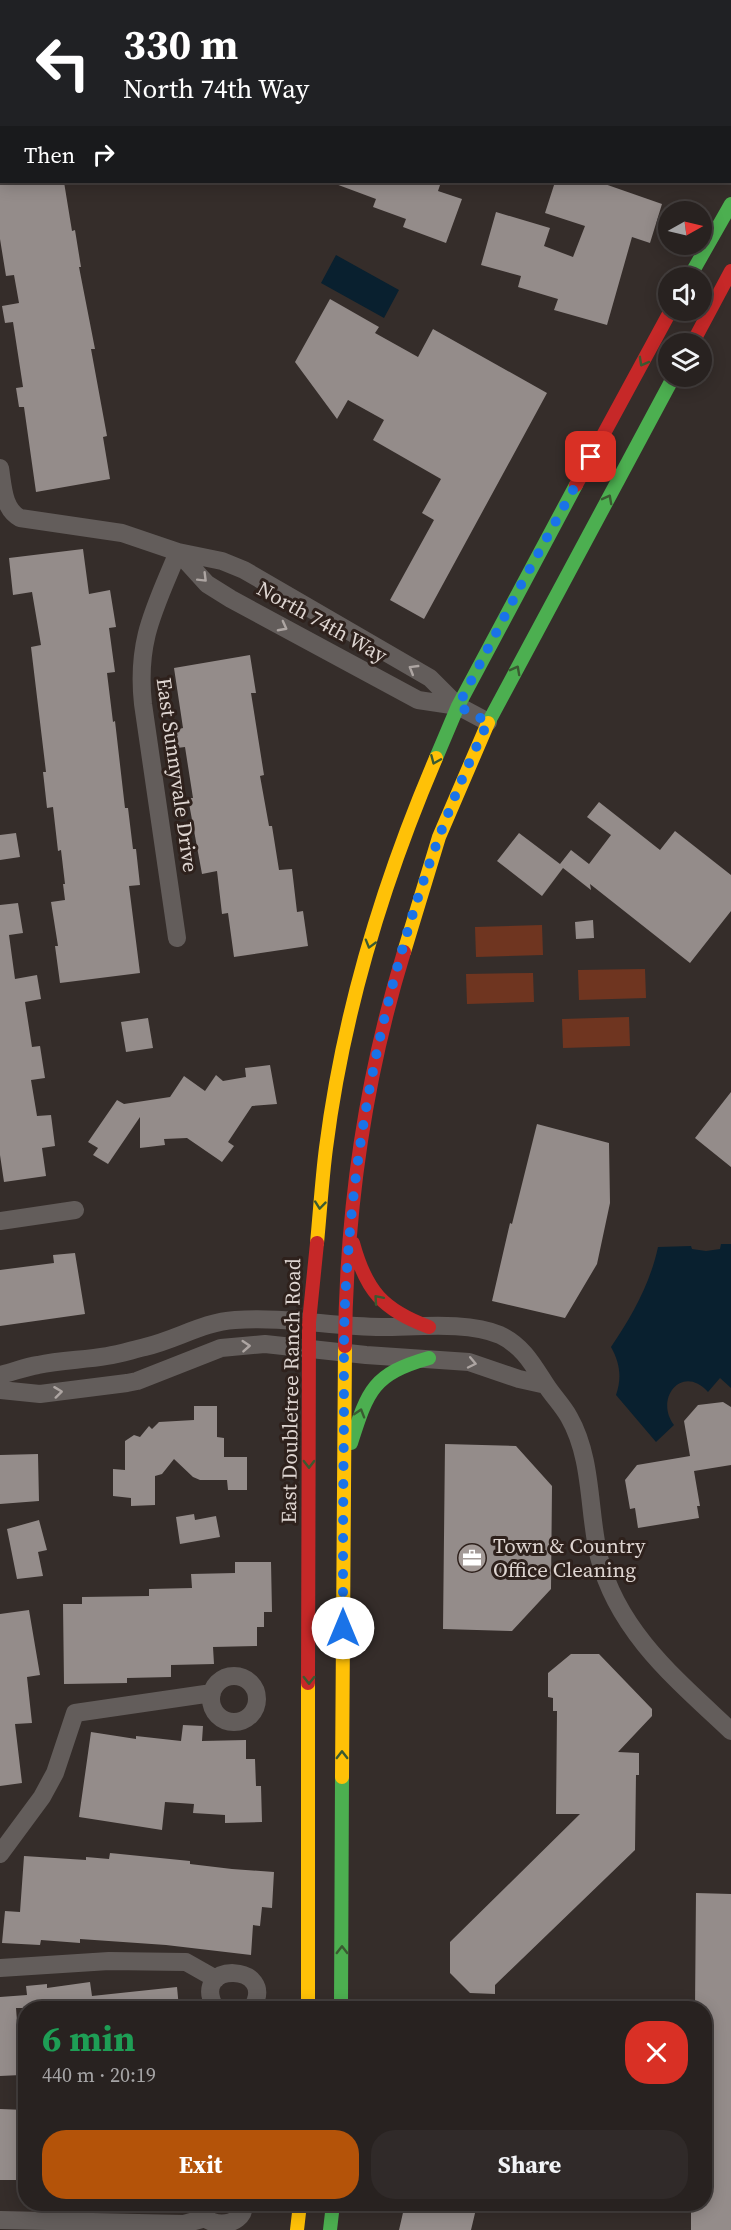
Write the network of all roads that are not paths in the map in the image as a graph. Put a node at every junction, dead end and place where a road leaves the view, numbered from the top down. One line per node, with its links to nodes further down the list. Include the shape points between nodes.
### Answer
1 (731, 204): 2 (main road)
2 (695, 267)
3 (731, 270): 5 (main road)
4 (665, 321): 11 (main road, East Doubletree Ranch Road, one-way to 11)
5 (698, 333)
6 (668, 387): 12 (main road, one-way to 6)
7 (0, 468): 8 (street, North 74th Way, via 6,501 20,518 122,533)
8 (178, 552): 9 (street, North 74th Way, via 222,561); 10 (street, North 74th Way, one-way to 10, via 207,584); 13 (street, East Sunnyvale Drive, via 147,629 141,669)
9 (267, 583): 10 (street); 11 (street, North 74th Way, one-way to 9, via 430,678)
10 (250, 609): 11 (street, North 74th Way, one-way to 11, via 418,700)
11 (458, 706): 12 (street, North 74th Way); 17 (main road, East Doubletree Ranch Road, one-way to 17, via 404,837 354,1002 326,1147)
12 (488, 722): 16 (main road, via 439,837 397,975 369,1090)
13 (177, 938)
14 (75, 1210): 15 (street)
15 (0, 1221)
16 (350, 1228): 18 (main road); 19 (main road, one-way to 16, via 399,1316 377,1299 360,1268)
17 (309, 1322): 18 (street); 20 (street, via 253,1318); 21 (main road, East Doubletree Ranch Road)
18 (344, 1325): 19 (street); 23 (main road)
19 (429, 1327): 28 (street, via 465,1327 500,1335 518,1346)
20 (186, 1332): 22 (street); 24 (street)
21 (309, 1348): 23 (street); 24 (street, one-way to 21, via 221,1348 265,1344); 38 (main road, East Doubletree Ranch Road, one-way to 38)
22 (130, 1351): 26 (street, via 38,1364); 27 (street)
23 (344, 1353): 25 (street); 30 (main road)
24 (195, 1358): 27 (street)
25 (429, 1358): 28 (street, one-way to 28, via 469,1362); 30 (main road, one-way to 25, via 363,1403 374,1383 399,1368)
26 (0, 1375)
27 (137, 1382): 29 (street, one-way to 27, via 40,1394)
28 (546, 1385): 32 (street, via 569,1417 584,1457 599,1556 621,1611 663,1667)
29 (0, 1390)
30 (343, 1469): 39 (main road, one-way to 30)
31 (212, 1693): 33 (street, via 75,1713 56,1773)
32 (731, 1731)
33 (0, 1854)
34 (0, 1968): 35 (street, via 109,1960 186,1962)
35 (216, 1979): 36 (street, via 210,1993); 37 (street, via 237,1972 250,1978)
36 (212, 2001)
37 (255, 2001)
38 (308, 2001)
39 (342, 2001)
40 (200, 2211): 41 (street, via 215,2228 230,2227); 44 (street, via 184,2224)
41 (242, 2211)
42 (299, 2211): 45 (main road)
43 (332, 2211): 46 (main road)
44 (0, 2220)
45 (297, 2230)
46 (330, 2230)

